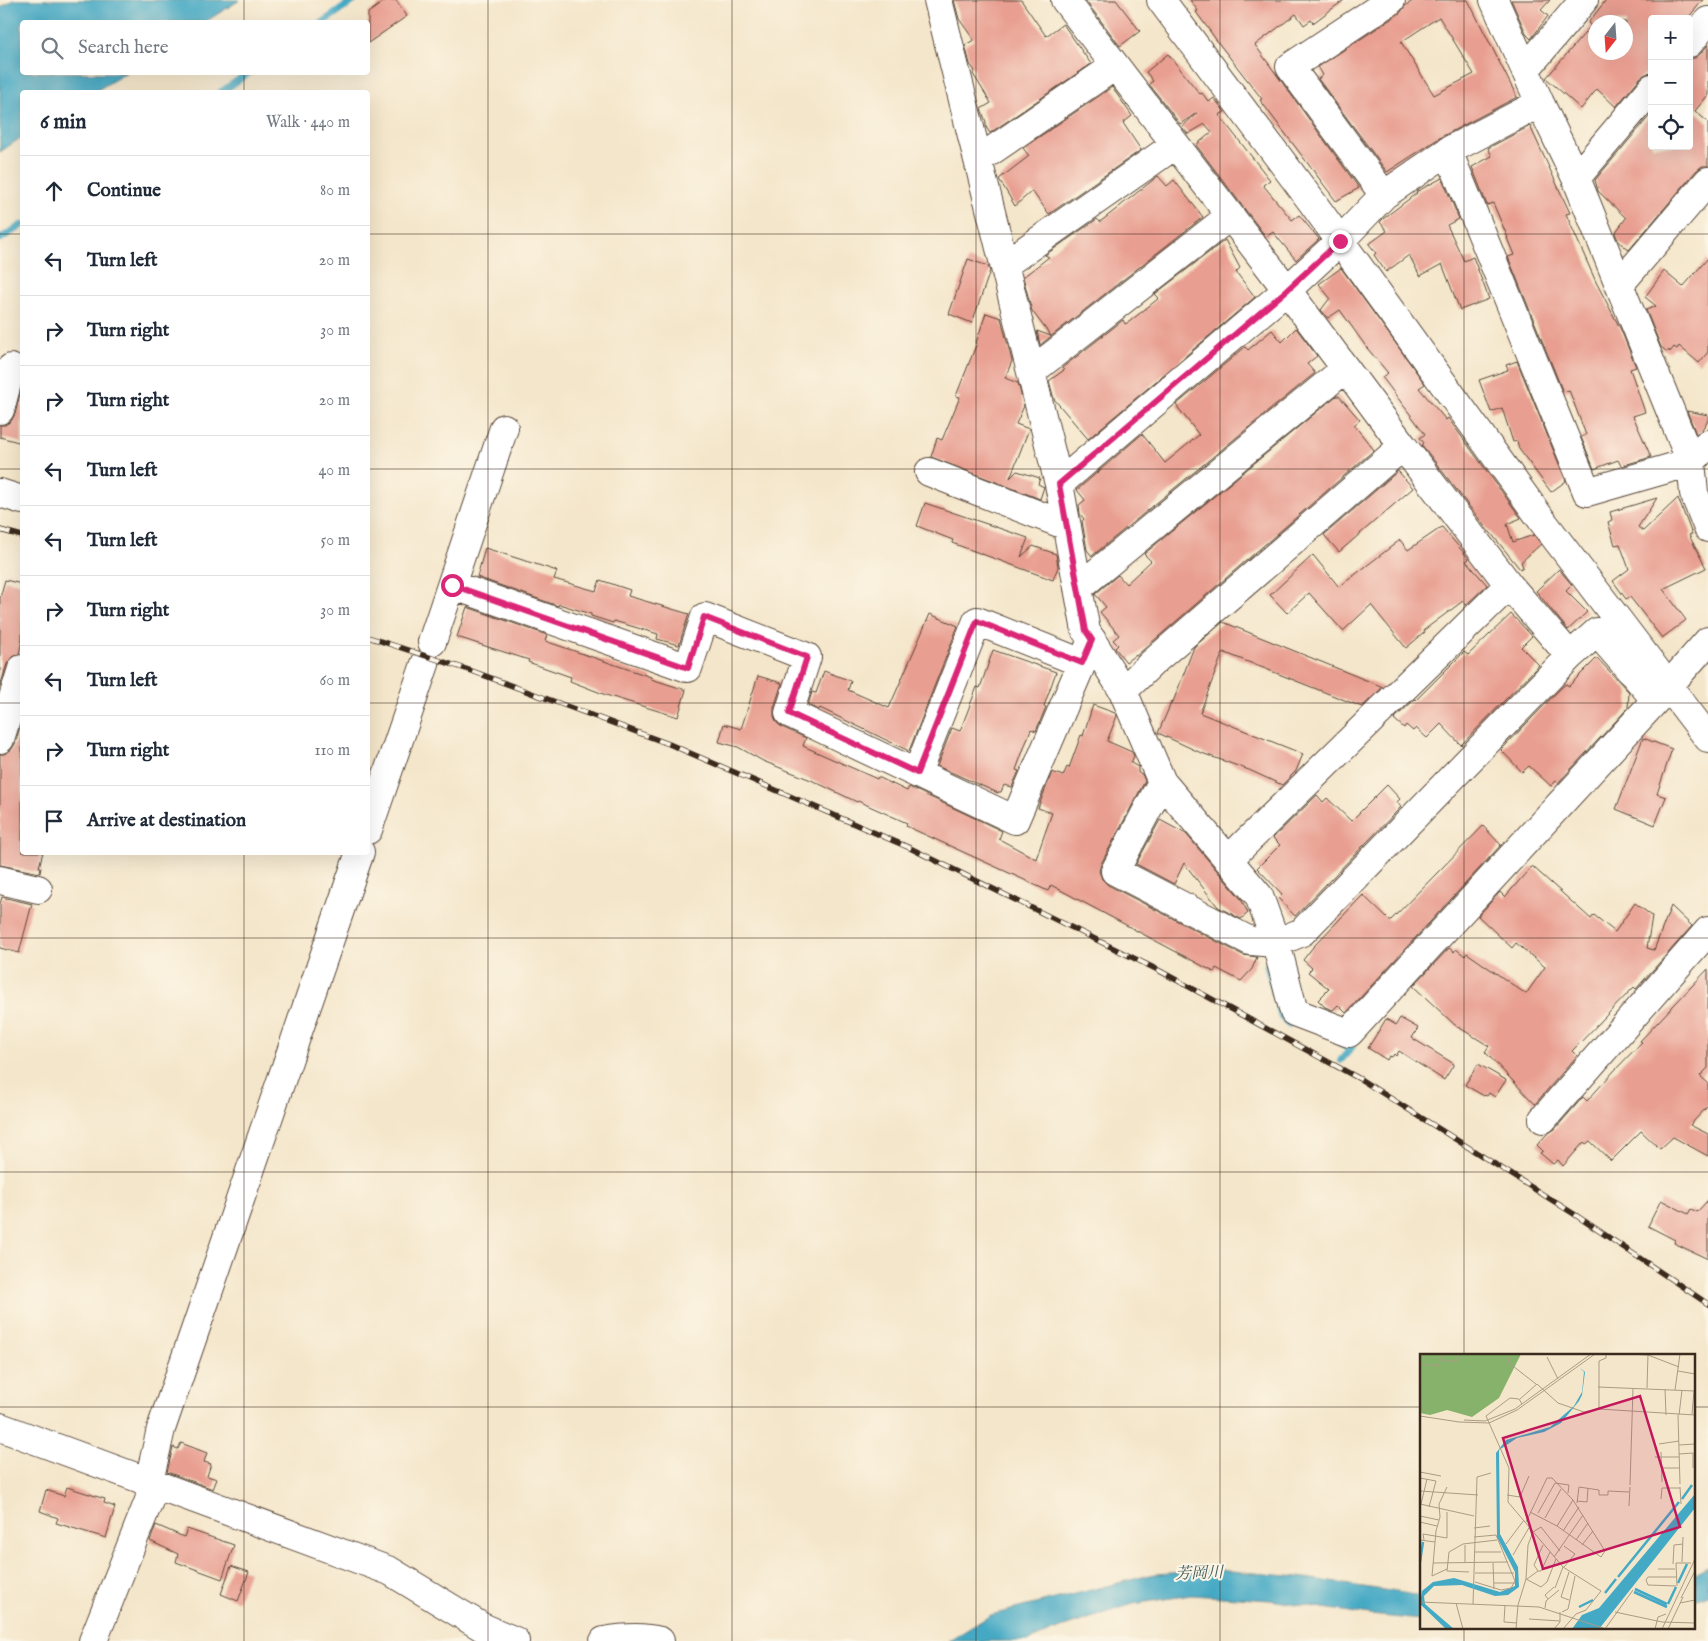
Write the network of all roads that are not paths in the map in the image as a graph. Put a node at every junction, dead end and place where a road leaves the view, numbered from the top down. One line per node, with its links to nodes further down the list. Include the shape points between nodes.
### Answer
1 (938, 0): 15 (street)
2 (1064, 0): 9 (street)
3 (1161, 0): 20 (street)
4 (1391, 0): 18 (street, via 1290,67)
5 (1494, 0): 10 (street)
6 (1584, 0): 10 (street)
7 (1708, 21): 8 (street)
8 (1693, 39)
9 (1115, 66): 13 (street); 15 (street)
10 (1525, 70): 12 (street)
11 (1648, 93): 16 (street)
12 (1540, 103): 14 (street); 16 (street)
13 (1175, 145): 19 (street); 21 (street)
14 (1448, 151): 18 (street); 30 (street, via 1587,492)
15 (978, 160): 21 (street)
16 (1576, 178): 22 (street)
17 (1708, 180): 22 (street)
18 (1384, 195): 20 (street)
19 (1230, 216): 23 (street); 26 (street)
20 (1340, 241): 23 (street); 45 (street, via 1544,523)
21 (1004, 265): 26 (street)
22 (1620, 285): 30 (street)
23 (1287, 290): 25 (street); 32 (street)
24 (11, 368): 27 (street)
25 (1346, 369): 29 (street); 39 (street)
26 (1031, 372): 32 (street)
27 (0, 410)
28 (504, 428): 37 (street)
29 (1402, 446): 38 (street); 44 (street)
30 (1700, 453): 36 (street, via 1694,493)
31 (929, 472): 35 (street)
32 (1059, 484): 35 (street)
33 (0, 493): 34 (street)
34 (20, 499)
35 (1067, 526): 39 (street)
36 (1708, 528)
37 (452, 585): 48 (street, via 688,668 704,617 807,657 789,713); 50 (street)
38 (1510, 585): 42 (street); 52 (street)
39 (1078, 588): 41 (street)
40 (1708, 641): 45 (street)
41 (1087, 652): 44 (street); 48 (street, via 977,621); 48 (street, via 1015,820)
42 (1570, 656): 45 (street, via 1597,632); 56 (street, via 1302,932)
43 (20, 675): 47 (street)
44 (1123, 691): 49 (street)
45 (1662, 693): 46 (street); 56 (street, via 1349,1033 1294,1012)
46 (1708, 738)
47 (0, 739)
48 (917, 773)
49 (1162, 782): 52 (street); 56 (street, via 1115,871 1250,941)
50 (370, 824)
51 (359, 855): 59 (street, via 161,1429)
52 (1228, 860): 56 (street, via 1259,896)
53 (0, 880): 54 (street)
54 (38, 889)
55 (1708, 931): 57 (street)
56 (1276, 943)
57 (1543, 1119)
58 (0, 1427): 59 (street)
59 (149, 1481): 60 (street, via 390,1571 482,1627); 61 (street, via 150,1498)
60 (511, 1640)
61 (93, 1641)
62 (604, 1641): 63 (street, via 634,1638)
63 (660, 1641)

